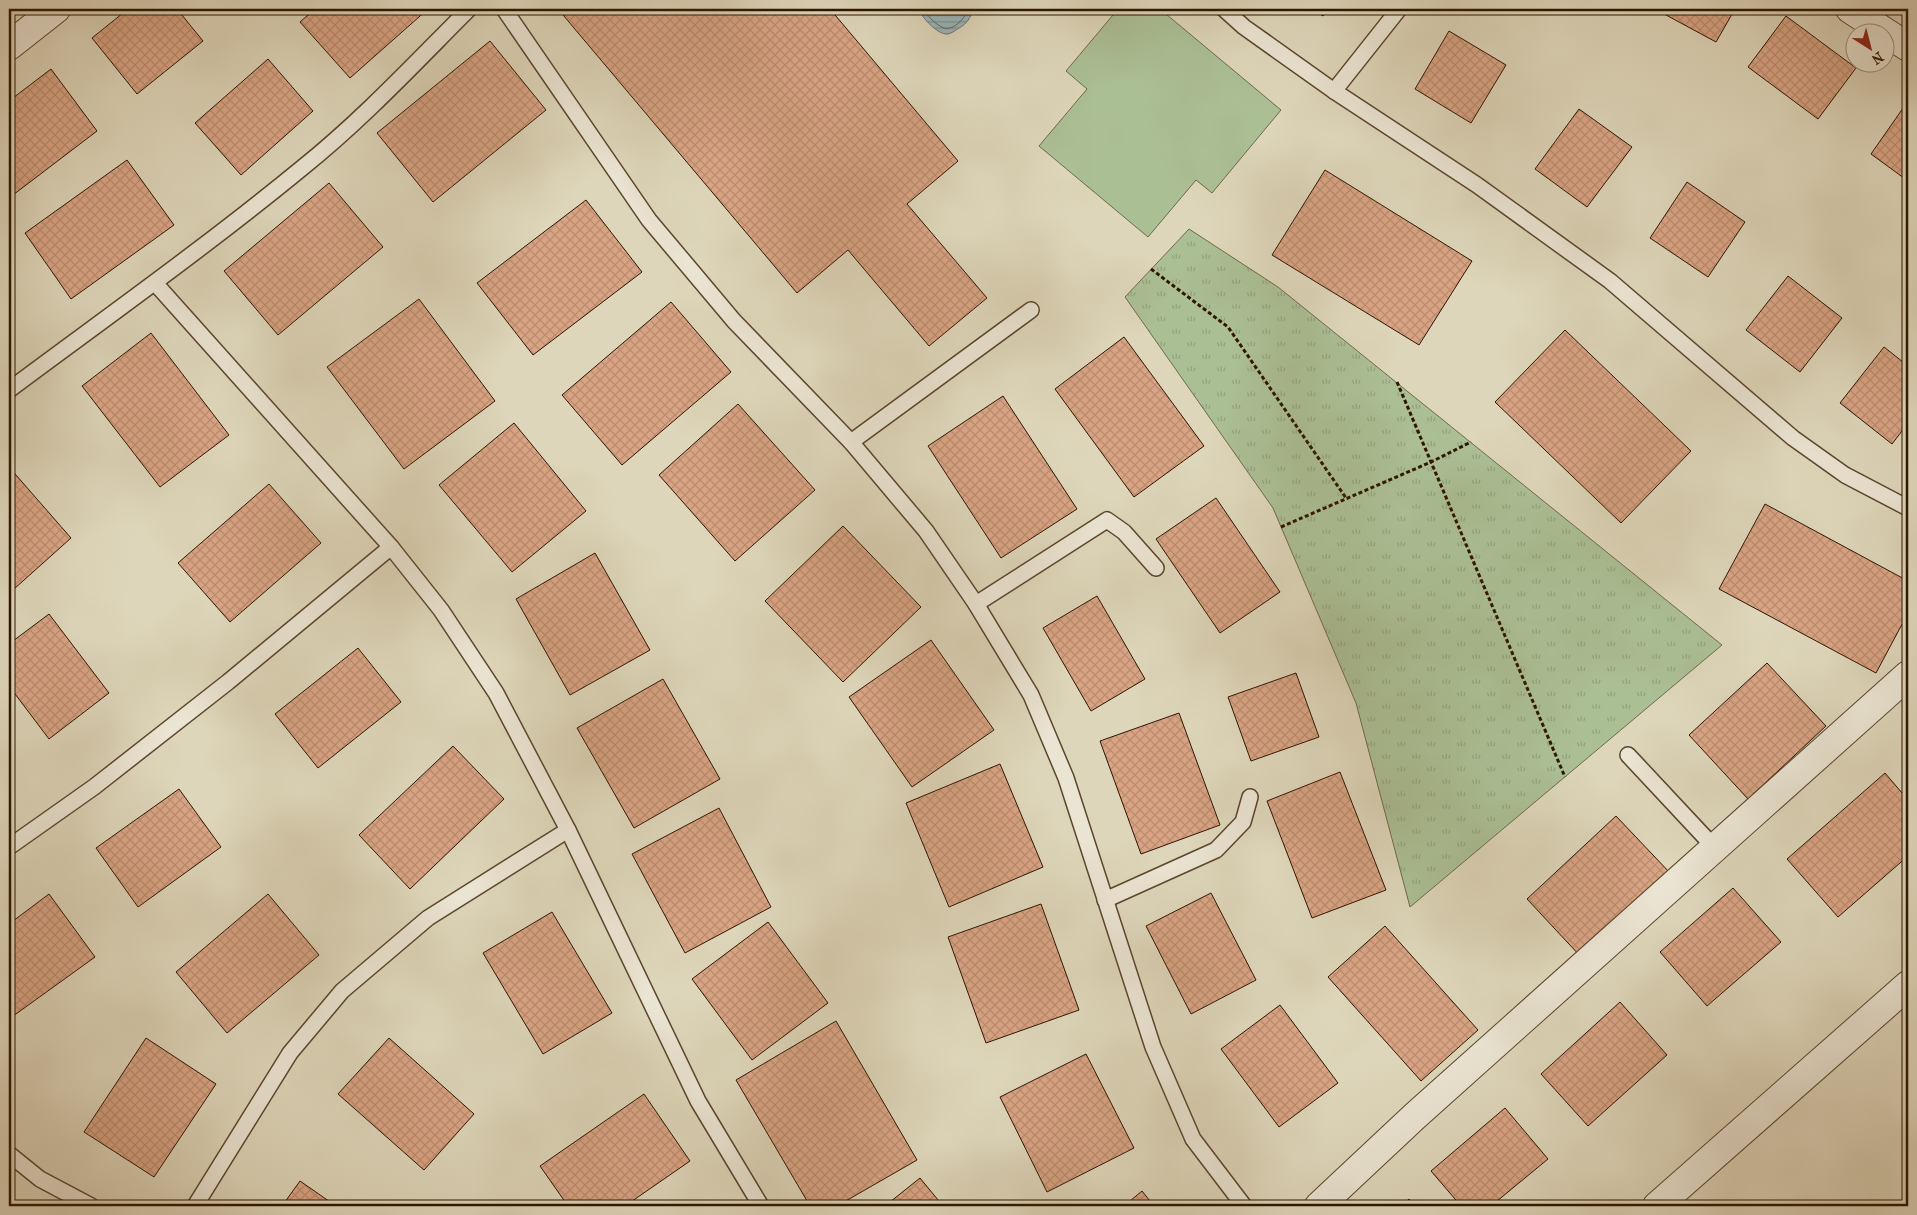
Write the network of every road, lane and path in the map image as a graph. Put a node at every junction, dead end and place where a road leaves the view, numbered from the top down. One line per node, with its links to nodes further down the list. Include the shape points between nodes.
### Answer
1 (56, 9): 7 (street)
2 (469, 9): 11 (lane, via 376,102 303,168)
3 (504, 9): 15 (lane, via 649,220 734,321)
4 (1224, 9): 9 (lane)
5 (1399, 9): 9 (lane)
6 (1850, 9): 8 (street)
7 (9, 46)
8 (1908, 47)
9 (1334, 91): 19 (lane, via 1477,185 1610,281 1815,454 1845,475)
10 (1151, 269): 18 (path, via 1228,327)
11 (155, 282): 14 (lane); 21 (lane)
12 (1031, 310): 15 (lane)
13 (1397, 382): 17 (path)
14 (9, 390)
15 (852, 442): 23 (lane, via 926,531)
16 (1471, 442): 17 (path)
17 (1431, 462): 18 (path); 26 (path)
18 (1346, 498): 20 (path)
19 (1908, 508)
20 (1281, 527)
21 (391, 546): 28 (lane, via 441,610 496,693); 29 (lane, via 228,682 94,787)
22 (1156, 568): 23 (lane, via 1124,532 1107,520)
23 (976, 604): 31 (lane, via 1031,695 1066,778)
24 (1908, 675): 30 (street)
25 (1628, 755): 30 (lane)
26 (1565, 777)
27 (1250, 797): 31 (lane, via 1243,822 1216,850)
28 (568, 830): 35 (lane, via 428,918 342,991 290,1053); 36 (lane, via 698,1101)
29 (9, 846)
30 (1714, 847): 38 (street)
31 (1105, 900): 37 (lane, via 1153,1047 1193,1139)
32 (1908, 985): 39 (street)
33 (9, 1154): 34 (lane, via 40,1180)
34 (90, 1206)
35 (195, 1206)
36 (761, 1206)
37 (1244, 1206)
38 (1319, 1206)
39 (1657, 1206)

